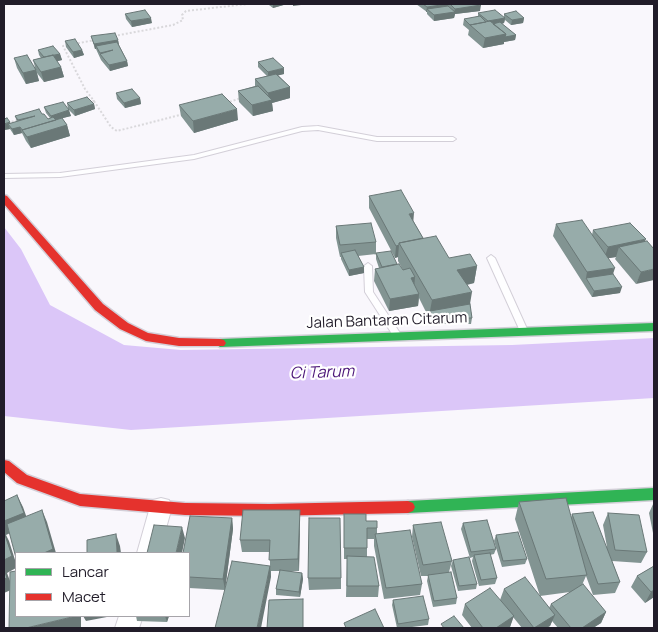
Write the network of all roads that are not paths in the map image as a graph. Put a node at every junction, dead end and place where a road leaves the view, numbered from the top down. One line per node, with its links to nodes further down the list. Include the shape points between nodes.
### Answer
1 (453, 139): 2 (lane, via 378,139 318,128 302,129 178,160 60,175)
2 (4, 176)
3 (4, 198): 8 (street, Jalan Bantaran Citarum, via 99,307 124,326 146,337 180,342 237,343)
4 (491, 258): 7 (lane)
5 (368, 266): 8 (lane, via 369,292)
6 (654, 326): 7 (street, Jalan Bantaran Citarum)
7 (524, 332): 8 (street, Jalan Bantaran Citarum)
8 (397, 335)
9 (4, 464): 11 (street, via 22,479 80,500)
10 (654, 494): 11 (street, via 333,509)
11 (161, 507): 12 (street)
12 (148, 552)

